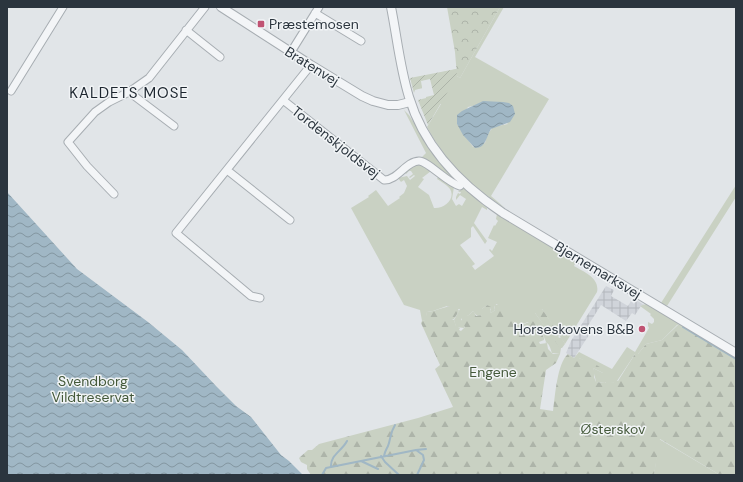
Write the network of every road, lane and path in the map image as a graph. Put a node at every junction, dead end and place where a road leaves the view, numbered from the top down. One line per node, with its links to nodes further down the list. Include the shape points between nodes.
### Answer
1 (63, 7): 11 (street)
2 (205, 7): 6 (street)
3 (221, 7): 8 (street, Bratenvej)
4 (391, 7): 14 (street, Bjernemarksvej)
5 (317, 10): 7 (street); 8 (street)
6 (186, 30): 9 (street); 12 (street, via 149,78)
7 (361, 41)
8 (291, 52): 10 (street, Bratenvej)
9 (220, 57)
10 (311, 65): 13 (street, Tordenskjoldsvej); 14 (street, Bratenvej, via 373,101 388,105)
11 (11, 91)
12 (129, 92): 15 (street); 18 (street, via 95,112 68,142)
13 (283, 100): 16 (street, Tordenskjoldsvej); 17 (street, Tordenskjoldsvej, via 384,180 390,179 417,161 423,162 456,185 460,186)
14 (410, 102): 17 (street, Bjernemarksvej, via 434,148)
15 (174, 126)
16 (227, 170): 19 (street); 20 (street, Tordenskjoldsvej, via 176,233 251,296)
17 (463, 182): 21 (street, Bjernemarksvej, via 510,217)
18 (114, 194)
19 (290, 220)
20 (260, 298)
21 (736, 353)

